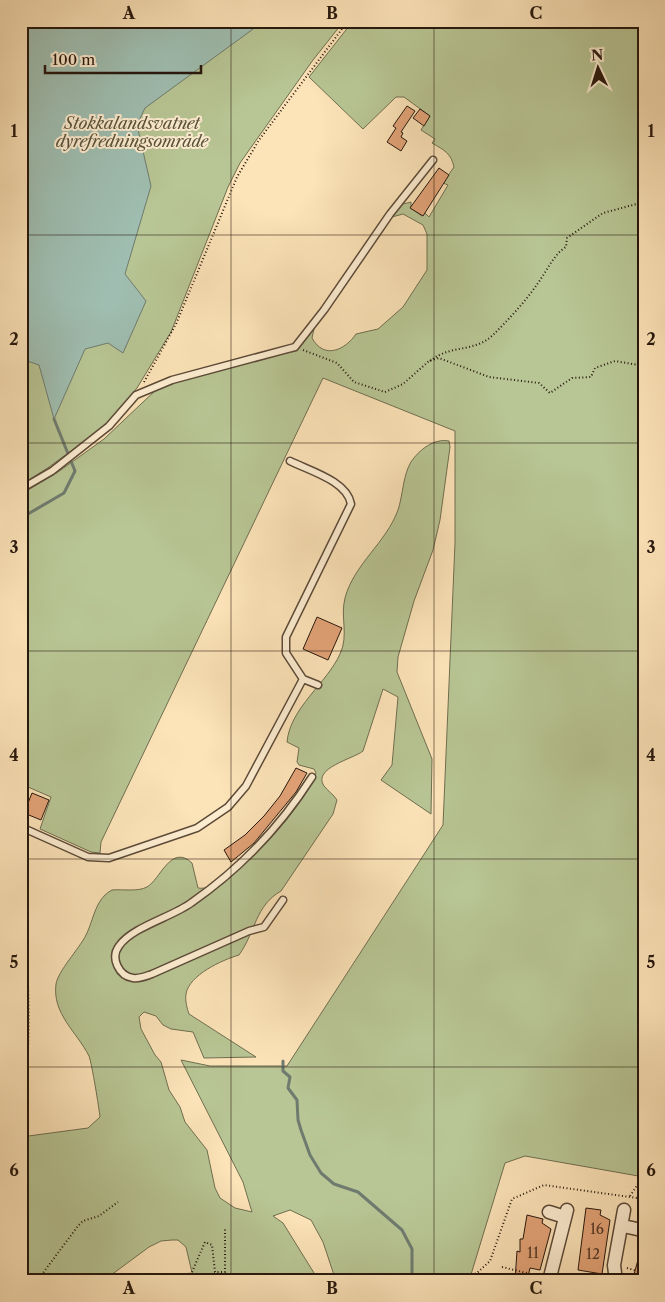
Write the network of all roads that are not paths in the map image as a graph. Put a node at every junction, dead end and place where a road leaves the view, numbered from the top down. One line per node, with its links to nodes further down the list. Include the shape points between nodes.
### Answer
1 (433, 160): 3 (lane, via 390,214 319,318 295,347 172,380 136,395 109,426 80,450)
2 (290, 461): 4 (lane, via 342,487 350,494 351,504 286,636 286,652)
3 (21, 489)
4 (303, 679): 5 (lane); 7 (lane, via 246,786 228,807 197,828 110,858 88,857)
5 (318, 685)
6 (312, 777): 8 (lane, via 275,829 232,870 192,903 122,942 116,956 118,967 131,978 152,974 264,927)
7 (21, 827)
8 (283, 900)
9 (624, 1210): 11 (street)
10 (549, 1212): 13 (street, via 566,1213)
11 (622, 1226): 12 (street); 14 (street, via 614,1265)
12 (636, 1228)
13 (549, 1280)
14 (616, 1281)

